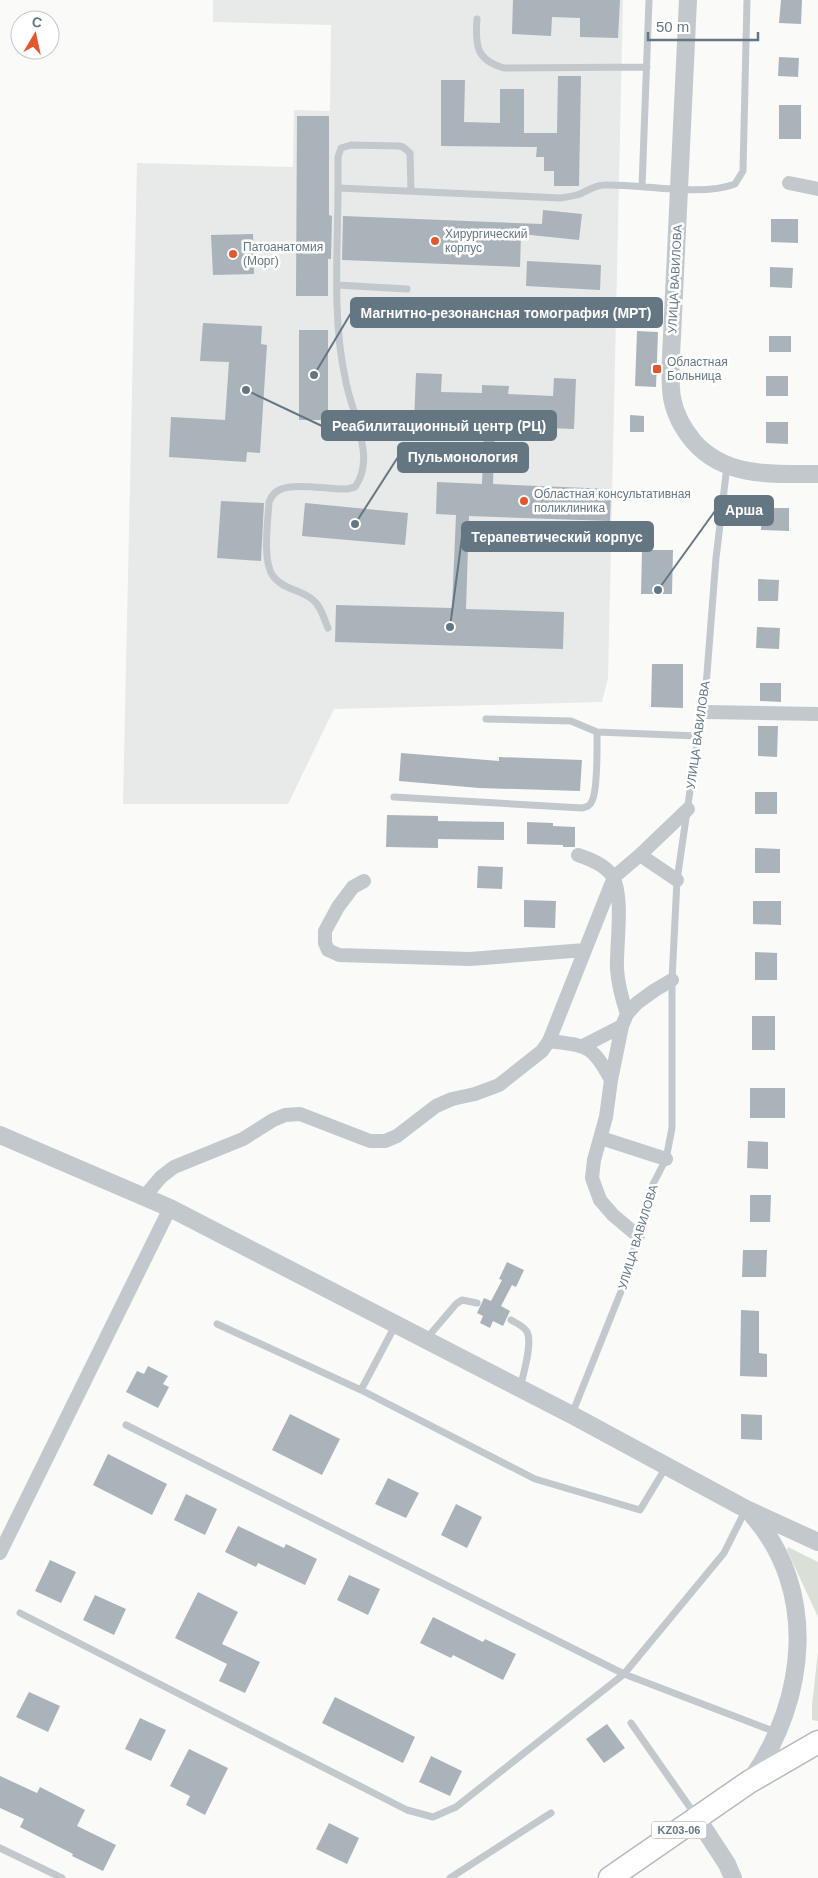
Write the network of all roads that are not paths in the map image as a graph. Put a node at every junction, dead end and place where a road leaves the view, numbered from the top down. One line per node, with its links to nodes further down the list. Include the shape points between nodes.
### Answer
1 (649, 0): 5 (lane)
2 (688, 0): 9 (street, УЛИЦА ВАВИЛОВА)
3 (747, 0): 9 (lane, via 742,174 735,184 729,186)
4 (477, 18): 5 (lane, via 477,43 481,54 489,62 504,68)
5 (646, 68): 7 (lane)
6 (789, 183): 10 (street)
7 (642, 187): 9 (lane); 11 (lane, via 597,186 561,198)
8 (338, 188): 11 (lane); 11 (lane, via 341,148 352,145 398,146 410,153); 12 (lane)
9 (679, 189): 14 (street, УЛИЦА ВАВИЛОВА, via 672,397 675,411 688,435 711,458)
10 (818, 189)
11 (411, 191)
12 (337, 286): 13 (lane); 16 (lane, via 344,377 362,441 364,464 360,481 347,489 294,487 272,495 267,556 273,576 312,599)
13 (407, 289)
14 (727, 466): 15 (street, via 769,474); 17 (lane, УЛИЦА ВАВИЛОВА)
15 (818, 474)
16 (328, 628)
17 (704, 712): 18 (street); 21 (lane, УЛИЦА ВАВИЛОВА)
18 (818, 714)
19 (486, 719): 20 (lane, via 571,721)
20 (597, 732): 21 (lane); 22 (lane, via 595,789 587,807)
21 (698, 736): 23 (lane, УЛИЦА ВАВИЛОВА)
22 (394, 797)
23 (688, 808): 25 (street); 27 (lane, УЛИЦА ВАВИЛОВА)
24 (578, 855): 26 (street, via 599,864)
25 (640, 855): 26 (street); 27 (street)
26 (614, 877): 29 (street); 31 (street, via 618,894 617,968)
27 (677, 880): 30 (lane, УЛИЦА ВАВИЛОВА)
28 (364, 881): 29 (street, via 353,887 325,931 328,950 339,955 470,959)
29 (585, 950): 32 (street)
30 (672, 980): 31 (street, via 637,1003); 37 (lane, УЛИЦА ВАВИЛОВА, via 672,1128)
31 (624, 1020): 33 (street); 34 (street)
32 (549, 1041): 33 (street); 38 (street, via 542,1051 499,1085 436,1106 397,1136 385,1141 370,1141 300,1114 285,1115 243,1139 174,1167 160,1177)
33 (583, 1046): 34 (street, via 598,1057)
34 (611, 1080): 36 (street)
35 (0, 1135): 38 (street)
36 (601, 1138): 37 (street); 40 (street, via 592,1178 600,1200)
37 (666, 1159): 40 (lane, УЛИЦА ВАВИЛОВА, via 650,1190)
38 (144, 1197): 39 (street)
39 (170, 1208): 44 (street); 53 (street)
40 (638, 1236): 48 (lane, УЛИЦА ВАВИЛОВА, via 626,1279)
41 (476, 1303): 45 (lane, via 462,1300 456,1304)
42 (511, 1320): 46 (lane, via 528,1333)
43 (217, 1324): 47 (lane)
44 (396, 1324): 45 (street); 47 (lane)
45 (426, 1340): 46 (street)
46 (520, 1388): 48 (street)
47 (361, 1390): 50 (lane, via 535,1479 640,1510)
48 (572, 1415): 50 (street)
49 (126, 1425): 55 (lane)
50 (666, 1467): 51 (street)
51 (746, 1509): 52 (street); 55 (lane, via 724,1553); 57 (street, via 776,1542 801,1605 801,1658 793,1694)
52 (818, 1542)
53 (0, 1553)
54 (20, 1613): 55 (lane, via 407,1810 433,1817 456,1807)
55 (624, 1674): 57 (lane)
56 (631, 1723): 61 (lane)
57 (778, 1733): 59 (street, via 766,1759)
58 (818, 1742): 59 (main road, KZ03-06)
59 (749, 1782): 61 (main road, KZ03-06)
60 (551, 1813): 64 (lane)
61 (697, 1818): 65 (main road, KZ03-06); 66 (street)
62 (0, 1848): 63 (lane)
63 (62, 1878)
64 (450, 1878)
65 (610, 1878)
66 (733, 1878)

